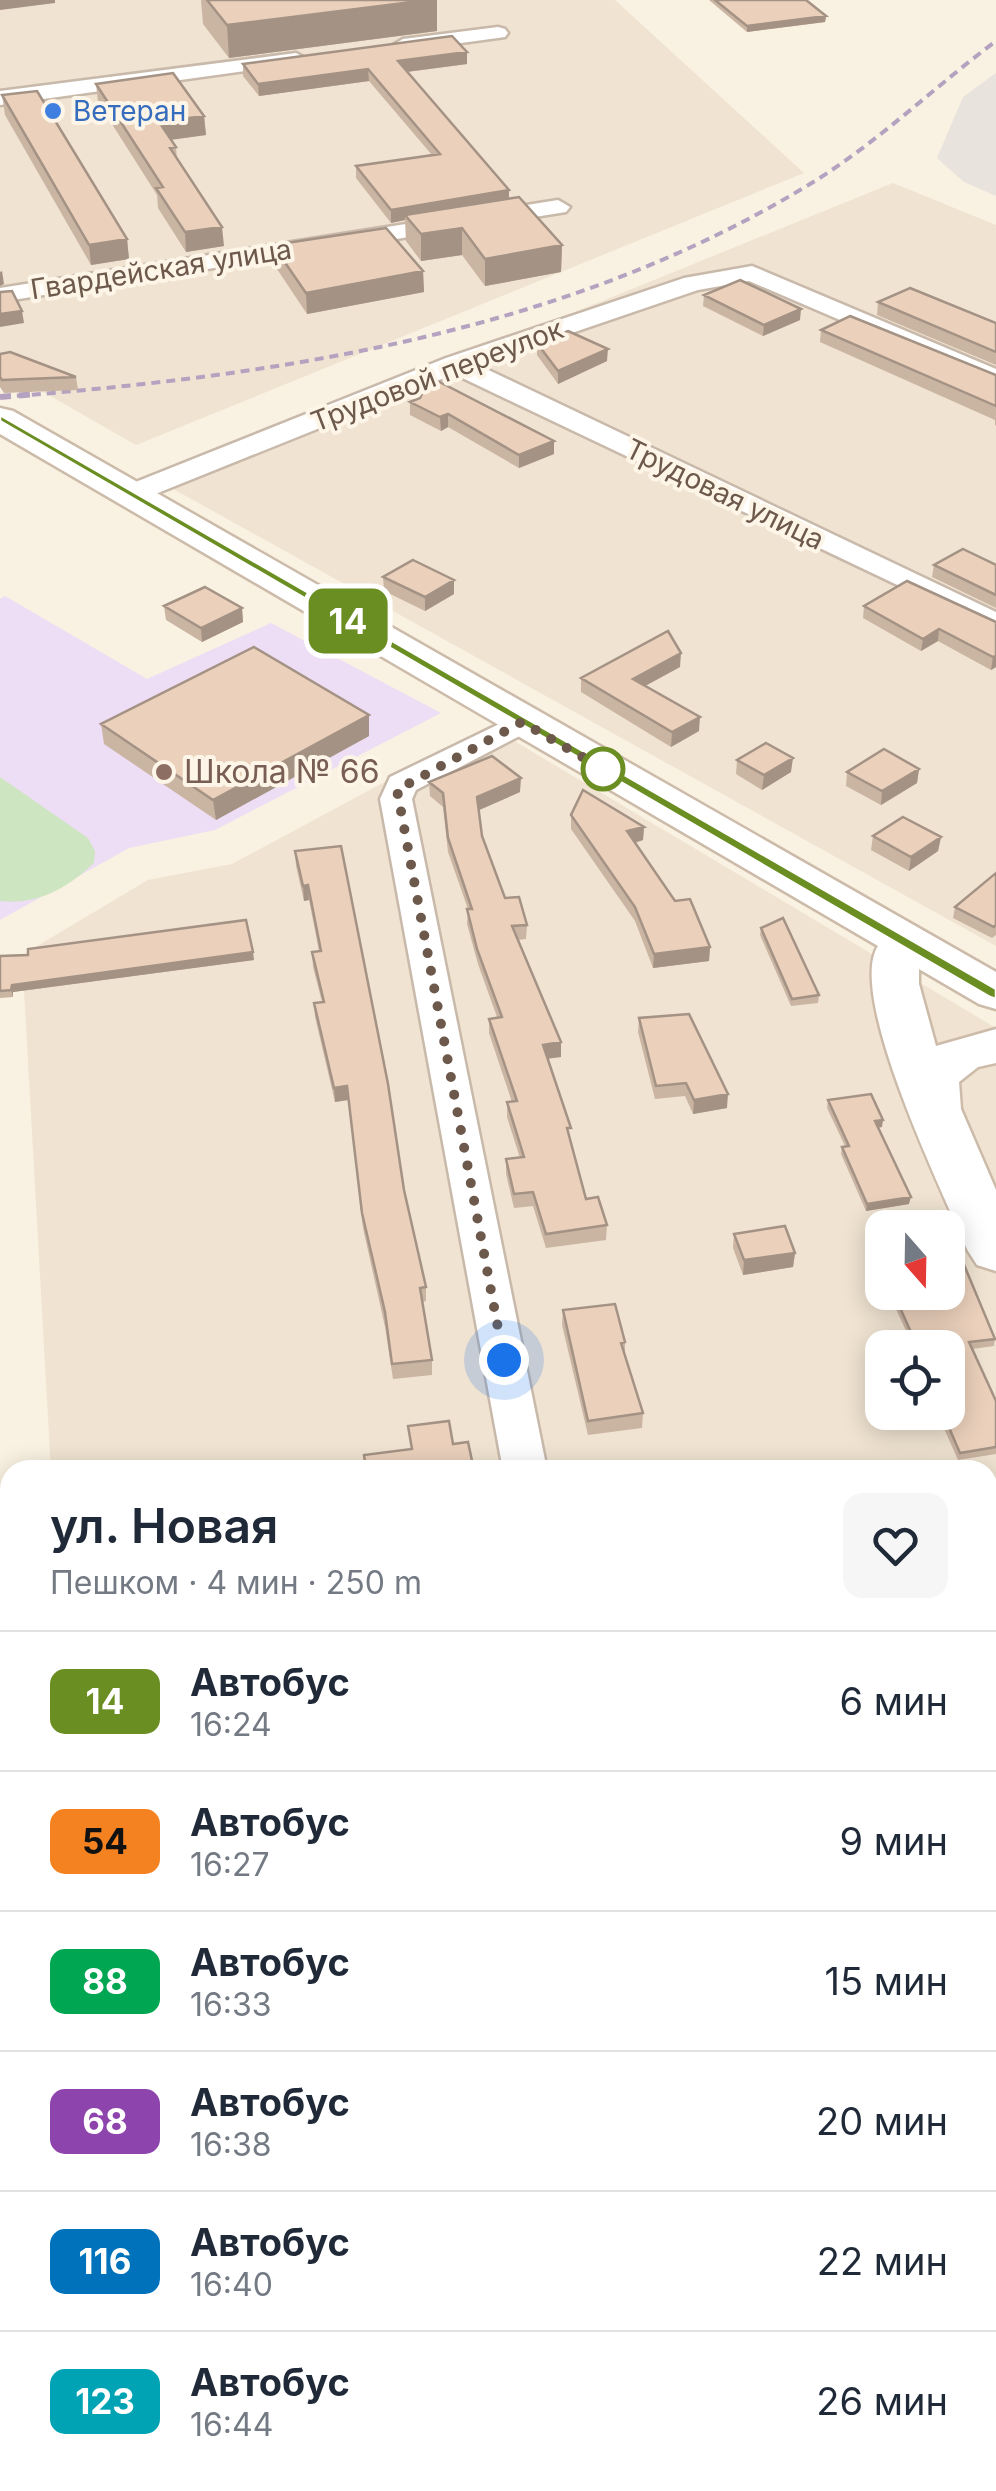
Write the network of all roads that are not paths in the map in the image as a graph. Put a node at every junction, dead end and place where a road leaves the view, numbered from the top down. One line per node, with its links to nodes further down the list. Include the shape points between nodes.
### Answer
1 (498, 33): 2 (street)
2 (382, 48)
3 (323, 56): 4 (street)
4 (0, 98)
5 (558, 208): 6 (street, Гвардейская улица)
6 (0, 294)
7 (455, 364): 8 (street, Трудовой переулок, via 693,283 752,273); 10 (street, Трудовой переулок); 11 (street, Трудовая улица)
8 (996, 378)
9 (0, 418): 10 (main road)
10 (128, 494): 12 (main road)
11 (996, 623)
12 (522, 722): 13 (main road); 18 (street, via 402,784 396,798)
13 (906, 941): 14 (main road); 16 (main road, via 893,962 898,1003)
14 (989, 980)
15 (996, 1046): 16 (main road, via 968,1050 940,1069 933,1079)
16 (936, 1107): 17 (main road)
17 (996, 1251)
18 (523, 1460)

